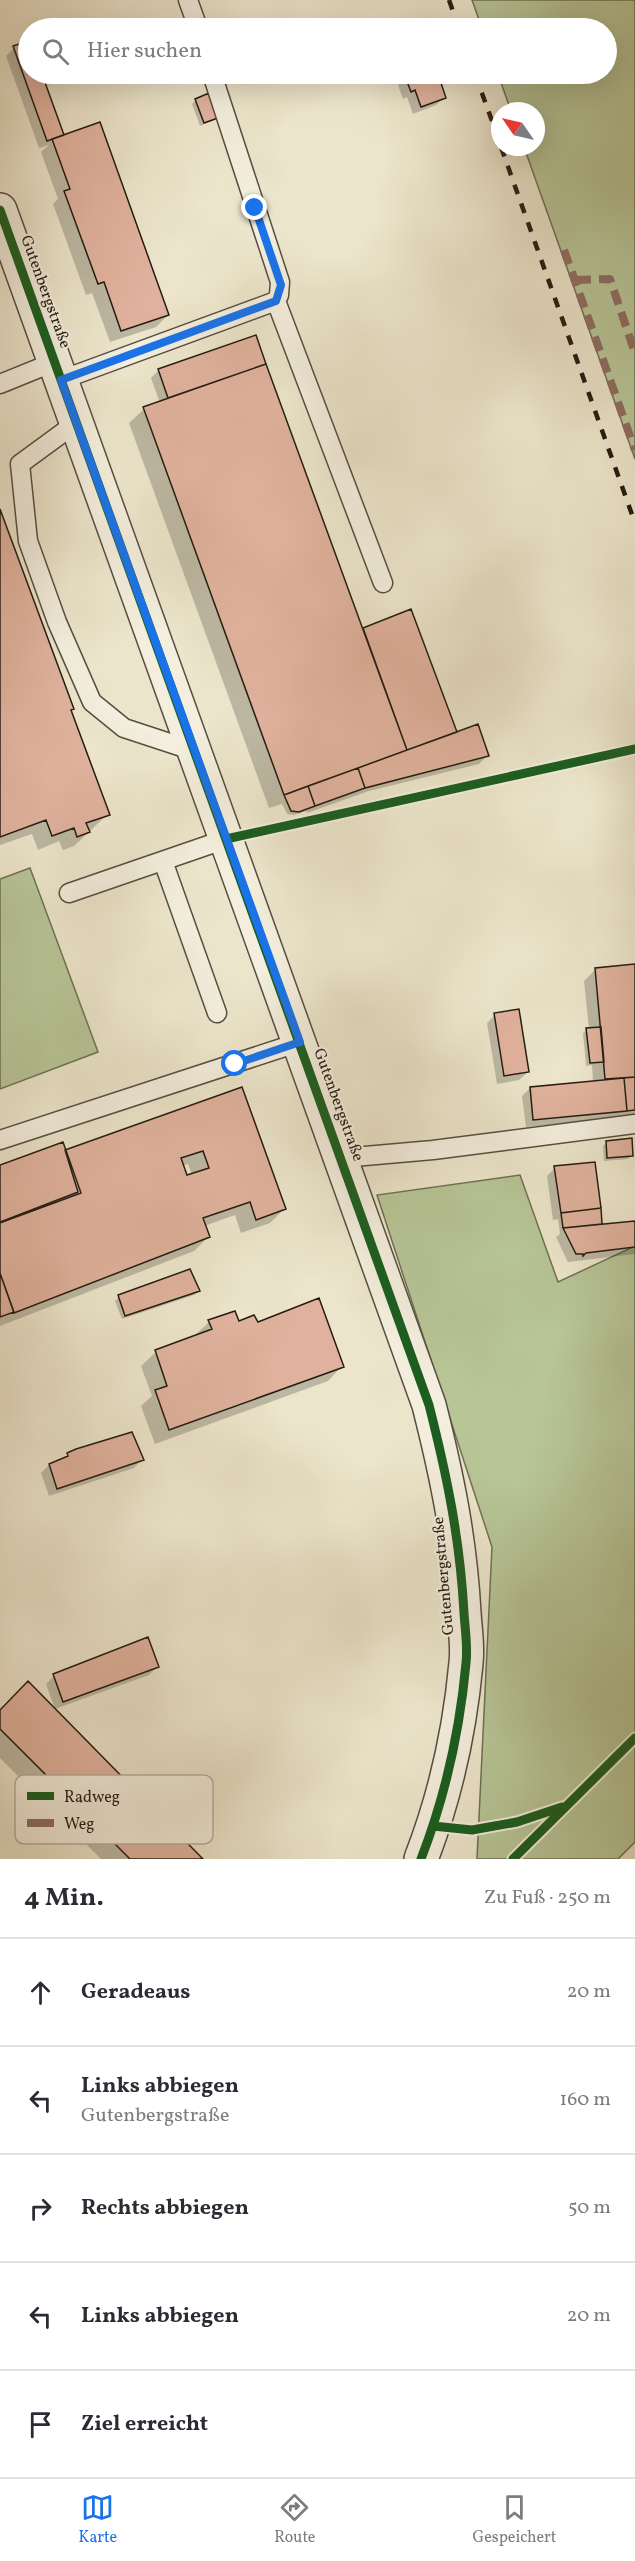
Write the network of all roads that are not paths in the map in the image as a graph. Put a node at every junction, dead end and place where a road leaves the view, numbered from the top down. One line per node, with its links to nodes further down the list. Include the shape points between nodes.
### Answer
1 (188, 0): 2 (lane)
2 (194, 18)
3 (215, 84): 5 (lane, via 280,282)
4 (0, 210): 6 (street, Gutenbergstraße)
5 (276, 301): 6 (lane); 9 (lane)
6 (58, 371): 7 (lane); 8 (street, Gutenbergstraße)
7 (0, 384)
8 (76, 423): 10 (street, Gutenbergstraße); 10 (lane, via 20,464 28,541 57,622 92,702 124,728)
9 (383, 583)
10 (194, 751): 11 (street, Gutenbergstraße)
11 (226, 839): 12 (lane); 15 (street, Gutenbergstraße)
12 (163, 861): 13 (lane); 14 (lane)
13 (69, 893)
14 (217, 1013)
15 (300, 1042): 17 (lane); 18 (street, Gutenbergstraße)
16 (635, 1124): 18 (lane)
17 (0, 1140)
18 (342, 1158): 19 (street, Gutenbergstraße, via 429,1405 449,1485 462,1564 466,1661 453,1751 434,1826)
19 (421, 1859)

